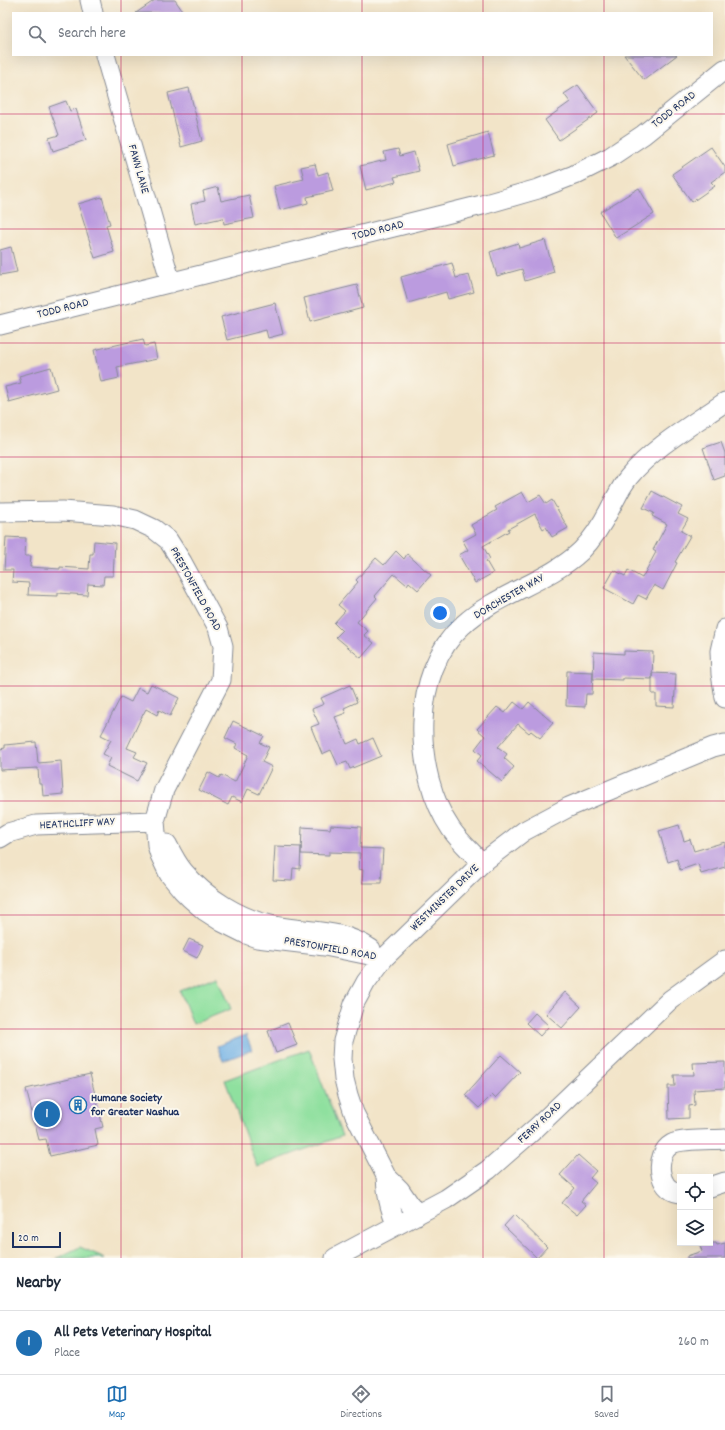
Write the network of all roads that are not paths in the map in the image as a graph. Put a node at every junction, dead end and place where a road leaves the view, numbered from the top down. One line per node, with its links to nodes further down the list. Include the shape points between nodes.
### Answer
1 (90, 0): 2 (street)
2 (93, 12)
3 (105, 56): 5 (street, FAWN LANE)
4 (725, 70): 5 (street, TODD ROAD, via 643,135 610,157 538,189)
5 (171, 283): 6 (street, TODD ROAD)
6 (0, 325)
7 (725, 402): 14 (street, DORCHESTER WAY, via 651,453 638,466 582,550 556,569 488,606 463,624 439,655 430,676 423,715 428,774 432,790 451,829)
8 (0, 512): 12 (street, PRESTONFIELD ROAD, via 63,511 112,515 135,520 154,529 168,540 218,628 223,646 220,680 164,790)
9 (725, 629): 10 (street, via 720,651)
10 (725, 698)
11 (725, 744): 14 (street, WESTMINSTER DRIVE, via 576,804 541,821)
12 (155, 821): 13 (street, HEATHCLIFF WAY, via 36,826); 15 (street, PRESTONFIELD ROAD, via 157,845 169,874 190,898 222,922 257,938 324,946)
13 (0, 838)
14 (482, 863): 15 (street, WESTMINSTER DRIVE)
15 (384, 958): 18 (street, WESTMINSTER DRIVE, via 354,1004 343,1041 342,1059 344,1080 352,1107)
16 (725, 960): 22 (street, FERRY ROAD, via 670,1000 536,1128 488,1170 446,1199)
17 (725, 1139): 21 (street, via 682,1141 672,1144 665,1150 660,1166 661,1175 670,1189)
18 (386, 1176): 22 (street, WESTMINSTER DRIVE, via 400,1190); 23 (street, WESTMINSTER DRIVE, via 387,1195)
19 (725, 1182): 20 (street)
20 (713, 1186)
21 (677, 1192)
22 (417, 1215): 23 (street, FERRY ROAD)
23 (396, 1225): 24 (street, FERRY ROAD)
24 (335, 1258)

